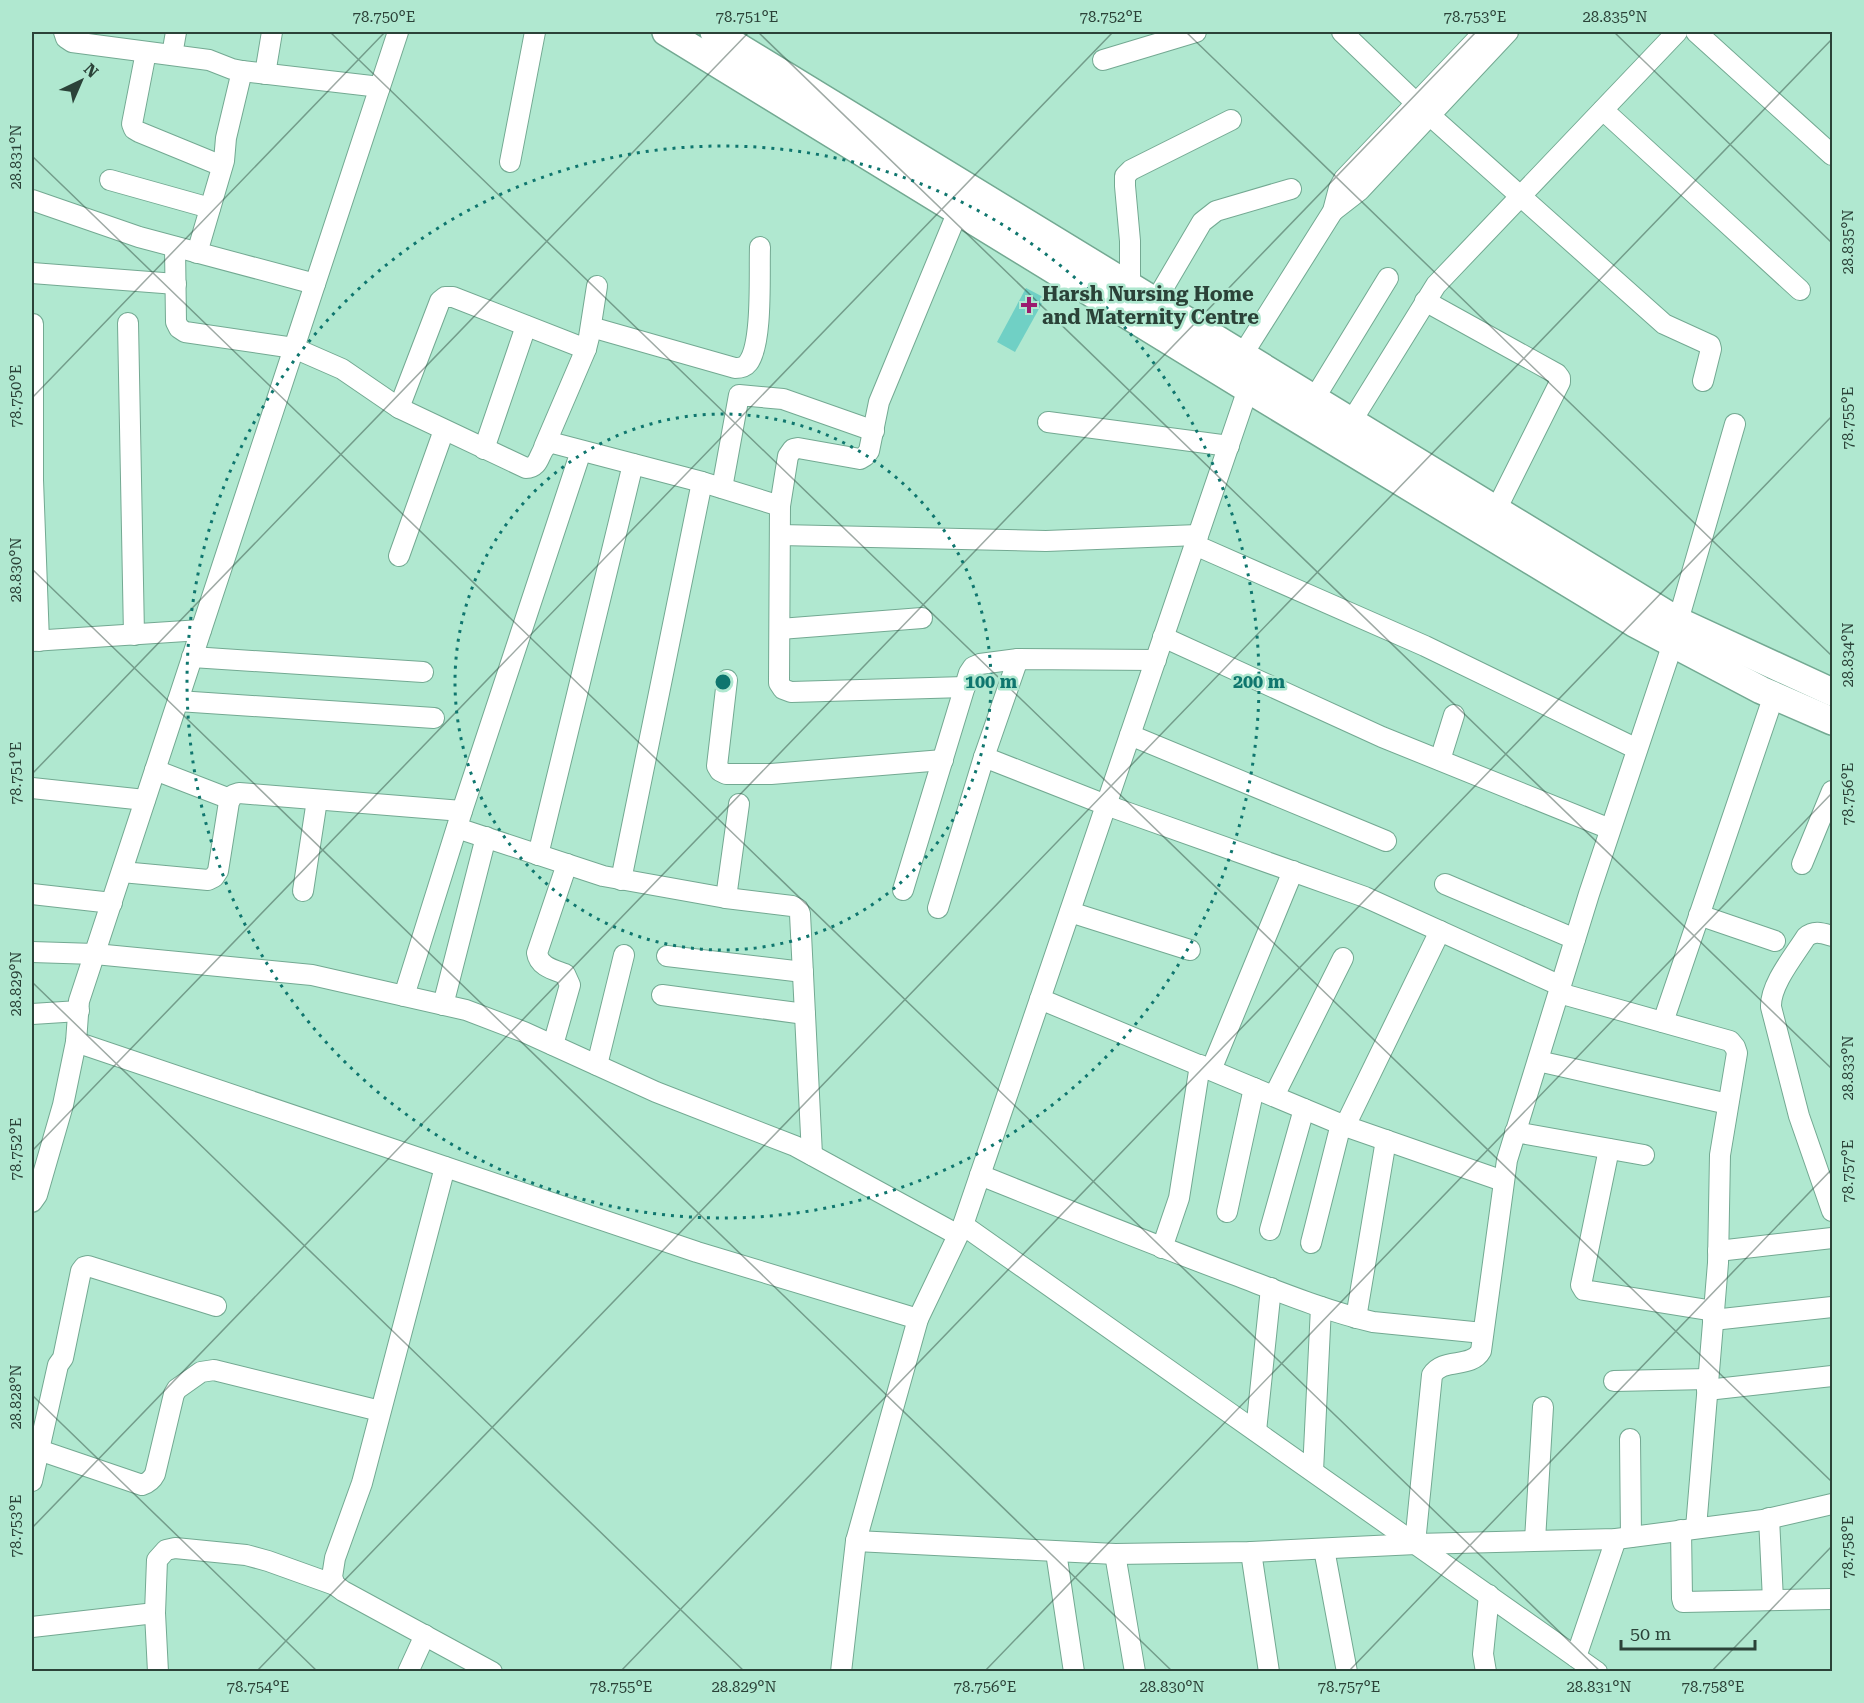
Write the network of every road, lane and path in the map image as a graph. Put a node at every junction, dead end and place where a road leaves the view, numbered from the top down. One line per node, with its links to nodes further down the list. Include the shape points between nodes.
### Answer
1 (64, 32): 14 (street, via 72,42)
2 (176, 32): 15 (street)
3 (272, 32): 18 (street)
4 (398, 32): 19 (street)
5 (535, 32): 24 (street)
6 (666, 32): 31 (street)
7 (714, 32): 32 (street)
8 (1196, 32): 16 (street)
9 (1342, 32): 20 (street)
10 (1484, 32): 20 (street)
11 (1508, 32): 20 (street)
12 (1677, 32): 21 (street)
13 (1696, 32): 23 (street)
14 (146, 52): 15 (street); 25 (street, via 134,129)
15 (172, 56): 17 (street, via 209,60)
16 (1103, 60)
17 (242, 71): 18 (street); 25 (street)
18 (265, 74): 19 (street)
19 (380, 87): 39 (street)
20 (1423, 109): 28 (street); 51 (street, via 1344,179 1333,211)
21 (1603, 110): 28 (street); 42 (street)
22 (1231, 120): 41 (street, via 1125,176)
23 (1833, 155)
24 (510, 162)
25 (222, 166): 30 (street)
26 (110, 180): 30 (street)
27 (1291, 189): 44 (street, via 1208,216)
28 (1521, 197): 43 (street); 52 (street, via 1664,324 1710,345)
29 (32, 200): 33 (street)
30 (210, 208): 35 (street)
31 (958, 211): 32 (street); 59 (street, via 879,402)
32 (995, 219): 41 (street); 51 (street)
33 (176, 247): 35 (street); 38 (street)
34 (760, 247): 48 (street, via 758,336 748,363 742,368)
35 (197, 253): 39 (street)
36 (32, 273): 38 (street)
37 (1388, 278): 53 (street)
38 (176, 284): 49 (street, via 176,322 185,332)
39 (315, 284): 49 (street)
40 (597, 286): 48 (street)
41 (1130, 286): 44 (street)
42 (1800, 290)
43 (1425, 301): 56 (street); 68 (street, via 1560,378)
44 (1155, 302): 51 (street)
45 (128, 323): 76 (street)
46 (33, 324): 78 (street)
47 (526, 326): 50 (street); 54 (street, via 445,297 440,301); 62 (street)
48 (591, 327): 50 (street)
49 (294, 348): 54 (street, via 342,369); 74 (street)
50 (586, 349): 61 (street)
51 (1244, 371): 53 (street); 60 (street); 75 (street, via 1634,623)
52 (1703, 381)
53 (1314, 399): 56 (street)
54 (399, 408): 58 (street)
55 (1048, 422): 60 (street)
56 (1351, 422): 68 (street)
57 (1735, 424): 75 (street)
58 (444, 430): 62 (street); 71 (street)
59 (873, 431): 66 (street, via 783,399 739,395); 67 (street, via 869,451 860,459 793,449 788,456)
60 (1229, 446): 70 (street)
61 (544, 447): 62 (street, via 531,468); 63 (street, via 553,443)
62 (484, 449)
63 (581, 451): 64 (street); 104 (street)
64 (633, 464): 65 (street); 108 (street)
65 (702, 482): 66 (street); 113 (street)
66 (722, 488): 67 (street)
67 (780, 506): 69 (street)
68 (1496, 510): 75 (street)
69 (780, 535): 70 (street); 73 (street)
70 (1197, 540): 77 (street); 92 (street)
71 (399, 556)
72 (922, 618): 73 (street)
73 (780, 629): 84 (street, via 779,683 790,692)
74 (201, 630): 76 (street); 79 (street)
75 (1675, 632): 85 (street); 86 (street); 92 (street)
76 (134, 635): 78 (street)
77 (1163, 637): 81 (street); 95 (street)
78 (35, 641)
79 (192, 657): 82 (street); 87 (street)
80 (1018, 659): 81 (street); 84 (street, via 973,667); 93 (street)
81 (1156, 660): 91 (street)
82 (423, 672)
83 (727, 680): 94 (street, via 717,766 726,774)
84 (965, 687): 94 (street)
85 (1833, 692)
86 (1774, 695): 90 (street); 122 (street)
87 (178, 701): 89 (street); 96 (street)
88 (1454, 715): 95 (street)
89 (434, 717)
90 (1833, 721)
91 (1130, 735): 103 (street); 107 (street)
92 (1637, 749): 105 (street)
93 (984, 758): 103 (street); 120 (street)
94 (942, 760): 115 (street)
95 (1440, 760): 105 (street)
96 (155, 770): 99 (street); 100 (street)
97 (32, 788): 100 (street)
98 (1833, 791): 110 (street)
99 (230, 799): 101 (street, via 239,793); 111 (street, via 214,877 208,880)
100 (145, 800): 111 (street)
101 (317, 800): 104 (street); 116 (street)
102 (739, 804): 118 (street)
103 (1106, 805): 112 (street); 121 (street)
104 (460, 820): 106 (street); 136 (street)
105 (1610, 829): 125 (street)
106 (486, 837): 108 (street); 138 (street)
107 (1386, 841)
108 (538, 855): 109 (street)
109 (567, 864): 113 (street); 144 (street, via 537,953 542,964 566,974 570,985)
110 (1802, 864)
111 (122, 872): 119 (street)
112 (1293, 872): 123 (street, via 1365,897); 147 (street)
113 (621, 880): 118 (street)
114 (1444, 884): 125 (street)
115 (903, 890)
116 (303, 891)
117 (32, 894): 119 (street)
118 (726, 898): 133 (street, via 798,909)
119 (111, 903): 129 (street)
120 (938, 908)
121 (1070, 912): 127 (street); 137 (street)
122 (1700, 915): 126 (street); 142 (street)
123 (1440, 931): 134 (street); 152 (street)
124 (1833, 936): 161 (street, via 1817,932 1806,937 1771,999 1799,1116)
125 (1575, 939): 134 (street)
126 (1775, 941)
127 (1190, 950)
128 (32, 952): 129 (street)
129 (95, 954): 136 (street, via 312,975); 139 (street)
130 (624, 955): 146 (street)
131 (667, 956): 133 (street)
132 (1343, 958): 149 (street)
133 (803, 972): 141 (street)
134 (1560, 989): 142 (street); 145 (street)
135 (662, 995): 141 (street)
136 (404, 996): 138 (street)
137 (1040, 999): 147 (street); 159 (street)
138 (442, 1005): 144 (street, via 488,1018)
139 (79, 1011): 140 (street); 143 (street)
140 (32, 1014)
141 (805, 1014): 156 (street)
142 (1663, 1022): 150 (street, via 1730,1041 1735,1047)
143 (76, 1042): 158 (street); 162 (street, via 63,1105)
144 (553, 1045): 146 (street)
145 (1538, 1061): 150 (street); 153 (street)
146 (597, 1065): 156 (street)
147 (1205, 1067): 148 (street); 169 (street, via 1179,1198)
148 (1254, 1088): 149 (street); 164 (street)
149 (1274, 1096): 151 (street)
150 (1728, 1104): 170 (street, via 1720,1155)
151 (1304, 1109): 152 (street); 166 (street)
152 (1343, 1125): 154 (street); 168 (street)
153 (1515, 1132): 155 (street); 160 (street)
154 (1386, 1140): 160 (street); 177 (street)
155 (1609, 1149): 157 (street); 175 (street, via 1581,1285 1584,1290)
156 (812, 1155): 165 (street)
157 (1644, 1155)
158 (445, 1167): 176 (street, via 697,1252); 183 (street)
159 (980, 1175): 165 (street); 169 (street)
160 (1503, 1181): 178 (street)
161 (1828, 1186): 163 (street)
162 (32, 1202)
163 (1833, 1211)
164 (1227, 1212)
165 (960, 1230): 176 (street); 184 (street)
166 (1270, 1230)
167 (1833, 1238): 170 (street)
168 (1311, 1243)
169 (1162, 1248): 171 (street)
170 (1718, 1251): 175 (street)
171 (1271, 1288): 173 (street); 184 (street)
172 (216, 1306): 186 (street, via 84,1266)
173 (1322, 1307): 177 (street); 187 (street)
174 (1833, 1307): 175 (street)
175 (1713, 1316): 181 (street)
176 (918, 1318): 194 (street)
177 (1356, 1318): 178 (street)
178 (1484, 1333): 195 (street, via 1478,1356 1442,1366 1432,1375)
179 (1833, 1376): 181 (street)
180 (1614, 1381): 181 (street)
181 (1707, 1384): 191 (street)
182 (1543, 1407): 193 (street)
183 (380, 1411): 186 (street, via 206,1370 174,1394 155,1474 145,1484); 200 (street, via 362,1483 335,1558)
184 (1256, 1431): 187 (street)
185 (1630, 1439): 192 (street)
186 (39, 1450): 188 (street)
187 (1313, 1471): 195 (street)
188 (32, 1480)
189 (1833, 1504): 190 (street)
190 (1769, 1518): 191 (street); 203 (street)
191 (1689, 1529): 192 (street); 203 (street, via 1683,1602)
192 (1623, 1538): 193 (street); 207 (street)
193 (1535, 1540): 195 (street)
194 (856, 1541): 197 (street); 211 (street)
195 (1415, 1544): 196 (street); 201 (street)
196 (1324, 1549): 198 (street); 215 (street)
197 (1056, 1552): 199 (street); 212 (street)
198 (1251, 1552): 199 (street); 214 (street)
199 (1115, 1554): 213 (street)
200 (335, 1585): 204 (street, via 246,1555 175,1548 166,1550 157,1560); 206 (street)
201 (1489, 1595): 207 (street); 216 (street, via 1483,1654)
202 (1833, 1599): 203 (street)
203 (1773, 1600)
204 (155, 1613): 205 (street); 208 (street)
205 (32, 1626)
206 (425, 1635): 209 (street); 210 (street)
207 (1576, 1657): 217 (street)
208 (158, 1671)
209 (408, 1671)
210 (492, 1671)
211 (841, 1671)
212 (1074, 1671)
213 (1135, 1671)
214 (1269, 1671)
215 (1347, 1671)
216 (1486, 1671)
217 (1597, 1671)

